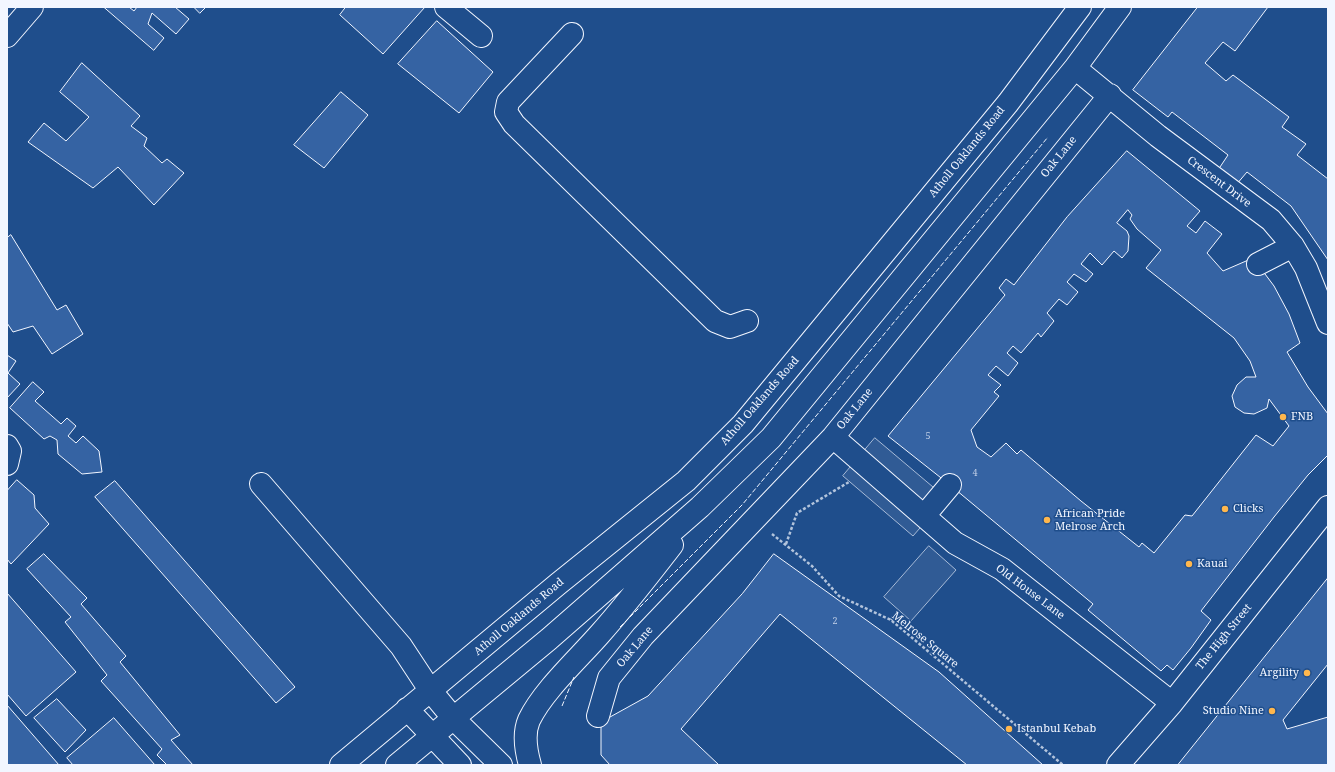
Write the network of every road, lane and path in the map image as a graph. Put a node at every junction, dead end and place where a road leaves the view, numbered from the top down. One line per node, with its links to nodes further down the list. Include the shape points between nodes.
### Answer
1 (446, 7): 7 (street)
2 (1080, 7): 27 (street, Atholl Oaklands Road, via 1008,103 743,424 686,481)
3 (25, 10): 6 (street)
4 (1111, 11): 8 (street)
5 (572, 34): 12 (street, via 508,102 506,112 514,124 715,321 730,327)
6 (7, 36)
7 (482, 36)
8 (1076, 68): 9 (street, Crescent Drive); 20 (street, via 771,438)
9 (1110, 95): 10 (street, Crescent Drive, via 1158,136 1271,220); 14 (street, Oak Lane)
10 (1293, 246): 11 (street); 13 (street, Crescent Drive, via 1315,289)
11 (1258, 264)
12 (747, 321)
13 (1328, 323)
14 (833, 437): 17 (street, Old House Lane); 23 (street, Oak Lane)
15 (7, 446): 16 (street, via 10,451)
16 (7, 464)
17 (867, 465): 22 (street, Old House Lane); 24 (path, via 859,476 798,513)
18 (261, 484): 27 (street, via 401,646)
19 (950, 484): 22 (street)
20 (700, 507): 31 (street, via 550,639); 37 (street, via 639,587 547,693 529,720 526,752)
21 (1328, 507): 28 (street, The High Street)
22 (924, 516): 28 (street, Old House Lane, via 955,543 1002,569)
23 (753, 521): 24 (path, Melrose Square); 30 (street, Oak Lane, via 643,636 609,678)
24 (786, 544): 26 (path, Melrose Square, via 812,566 839,596)
25 (898, 611): 26 (path)
26 (891, 620): 38 (path, Melrose Square)
27 (430, 690): 29 (street, Atholl Oaklands Road); 31 (street)
28 (1172, 703): 39 (street, The High Street)
29 (407, 709): 32 (street); 33 (street, Atholl Oaklands Road)
30 (598, 716)
31 (454, 719): 32 (street); 36 (street)
32 (432, 737): 34 (street); 35 (street)
33 (341, 765)
34 (397, 765)
35 (460, 765)
36 (501, 765)
37 (530, 765)
38 (1063, 765)
39 (1118, 765)

